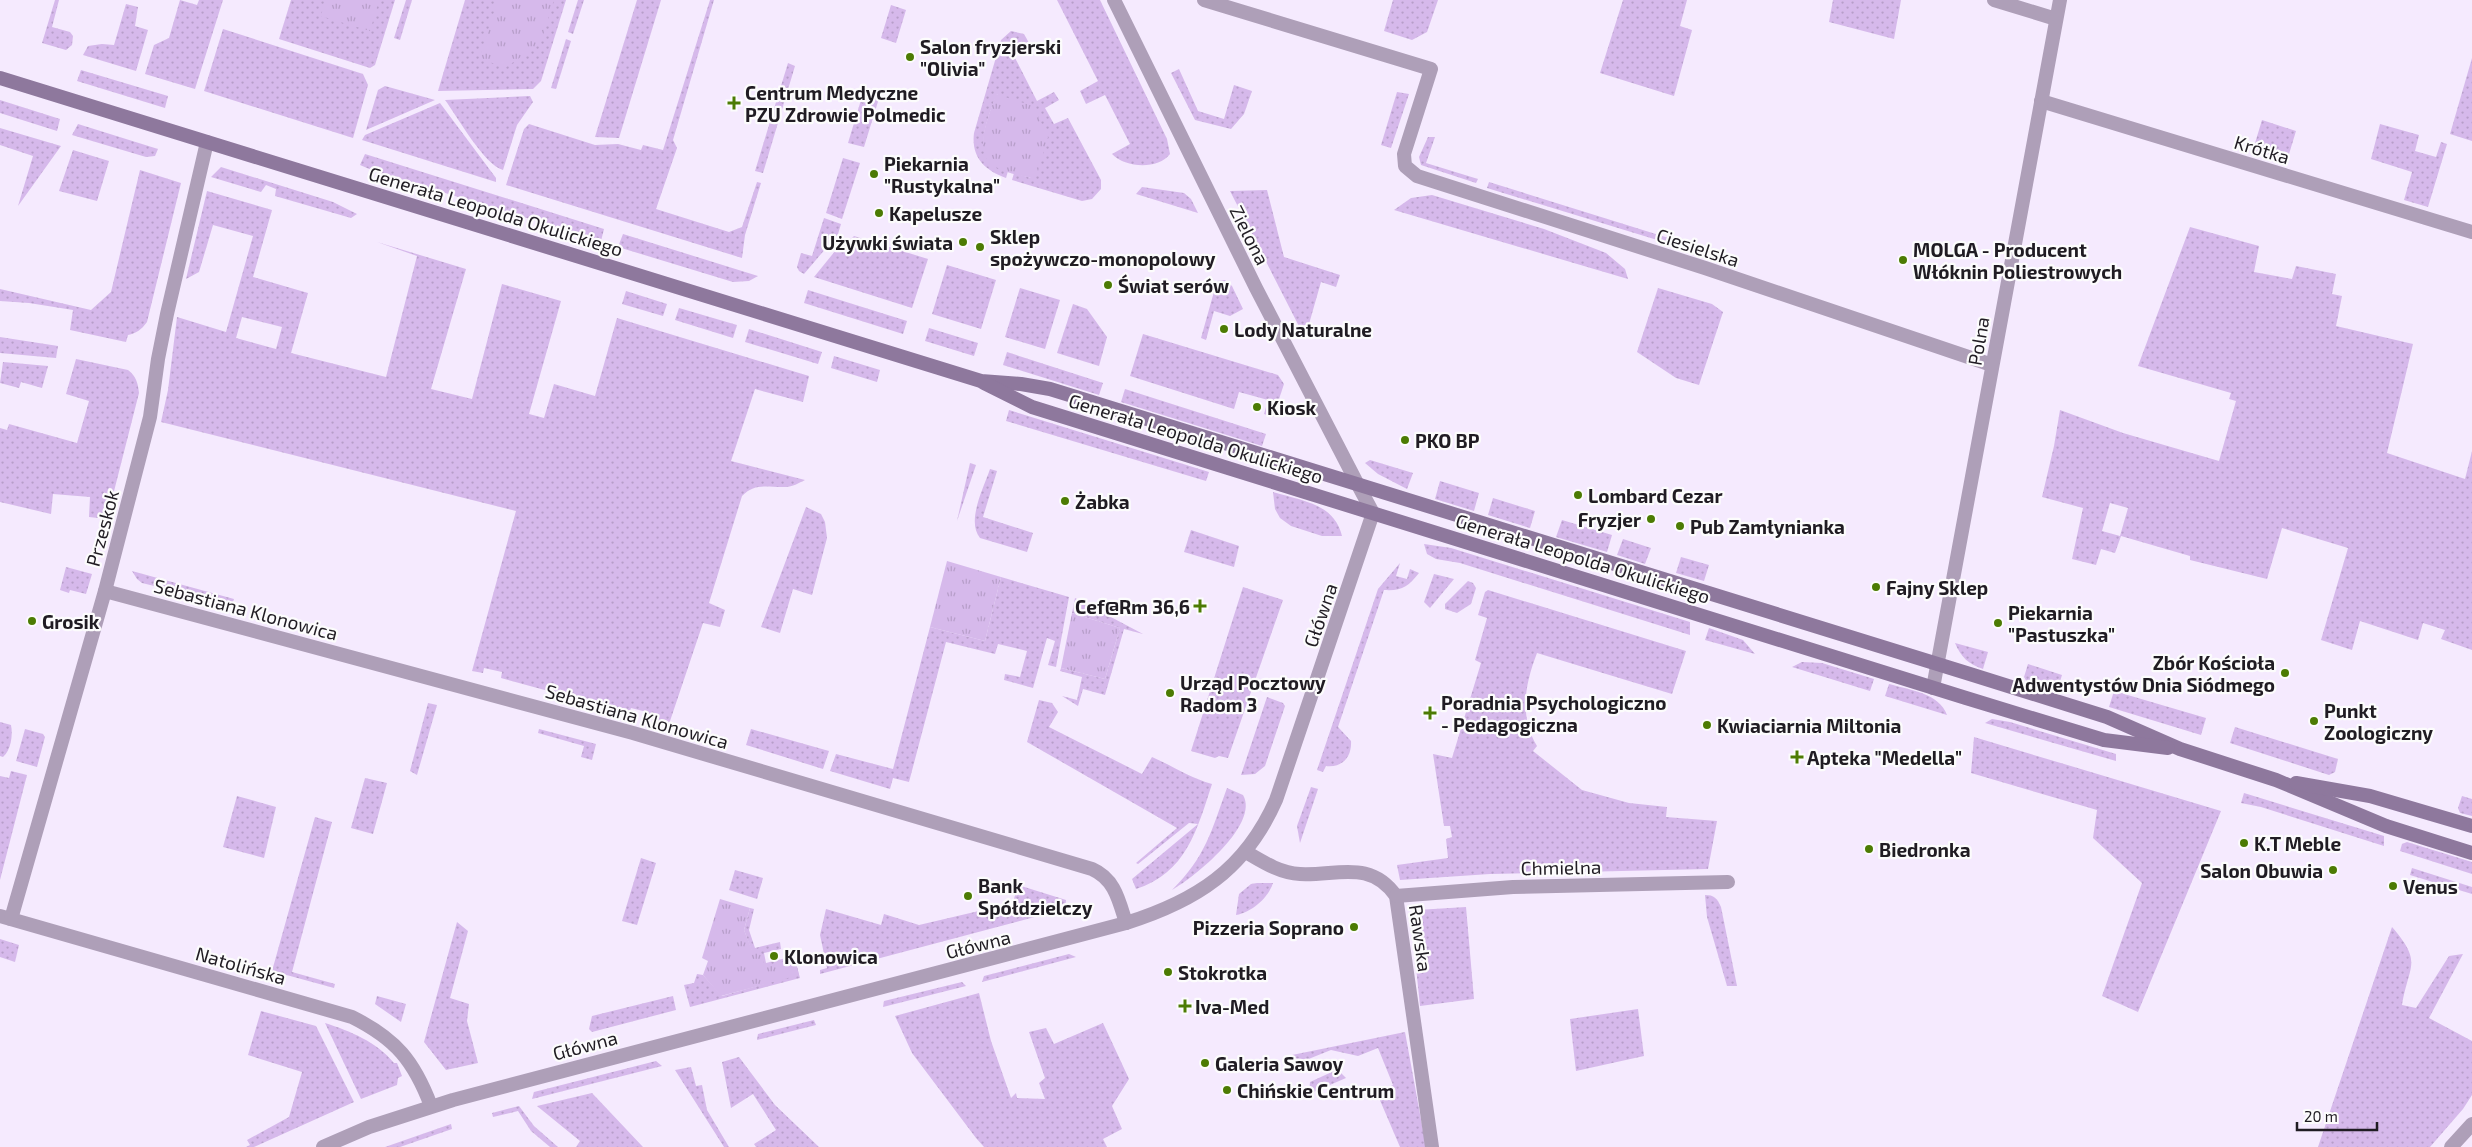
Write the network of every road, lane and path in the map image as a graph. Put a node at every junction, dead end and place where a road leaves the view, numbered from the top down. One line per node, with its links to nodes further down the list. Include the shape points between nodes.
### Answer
1 (1114, 0): 12 (street, Zielona, via 1248,272)
2 (1204, 0): 10 (street, Ciesielska, via 1431,69 1404,154 1405,166 1417,176 1705,268)
3 (1994, 0): 5 (street)
4 (2060, 0): 5 (street, Polna)
5 (2056, 19): 7 (street, Polna)
6 (0, 78): 8 (main road, Generała Leopolda Okulickiego)
7 (2041, 101): 9 (street, Krótka); 10 (street, Polna)
8 (208, 142): 11 (main road, Generała Leopolda Okulickiego); 14 (street, Przeskok, via 164,332 150,417)
9 (2472, 232)
10 (1992, 365): 15 (street, Polna)
11 (981, 381): 12 (main road, Generała Leopolda Okulickiego, via 1050,389); 13 (main road, Generała Leopolda Okulickiego, via 1032,407)
12 (1358, 485): 13 (street); 15 (main road, Generała Leopolda Okulickiego)
13 (1373, 513): 16 (main road, Generała Leopolda Okulickiego); 20 (street, Główna, via 1276,800)
14 (105, 591): 24 (street, Przeskok); 25 (street, Sebastiana Klonowica, via 642,736 1092,869 1102,873 1113,886)
15 (1937, 664): 16 (street, Polna); 17 (main road, Generała Leopolda Okulickiego, via 2107,718)
16 (1933, 688): 17 (main road, Generała Leopolda Okulickiego, via 2104,740)
17 (2180, 749): 18 (main road, Generała Leopolda Okulickiego)
18 (2276, 780): 19 (main road, Generała Leopolda Okulickiego, via 2370,796); 21 (main road, Generała Leopolda Okulickiego, via 2386,826)
19 (2472, 826)
20 (1246, 852): 23 (street, Rawska, via 1286,872 1349,871 1371,875); 25 (street, Główna, via 1222,876 1187,900)
21 (2472, 853)
22 (1728, 882): 23 (street, Chmielna, via 1513,887)
23 (1396, 896): 29 (street, Rawska)
24 (6, 918): 26 (street, Natolińska, via 352,1017 372,1027 398,1047 418,1075)
25 (1126, 923): 26 (street, Główna)
26 (431, 1106): 28 (street, Główna)
27 (2472, 1124): 30 (street)
28 (323, 1147)
29 (1432, 1147)
30 (2451, 1147)

